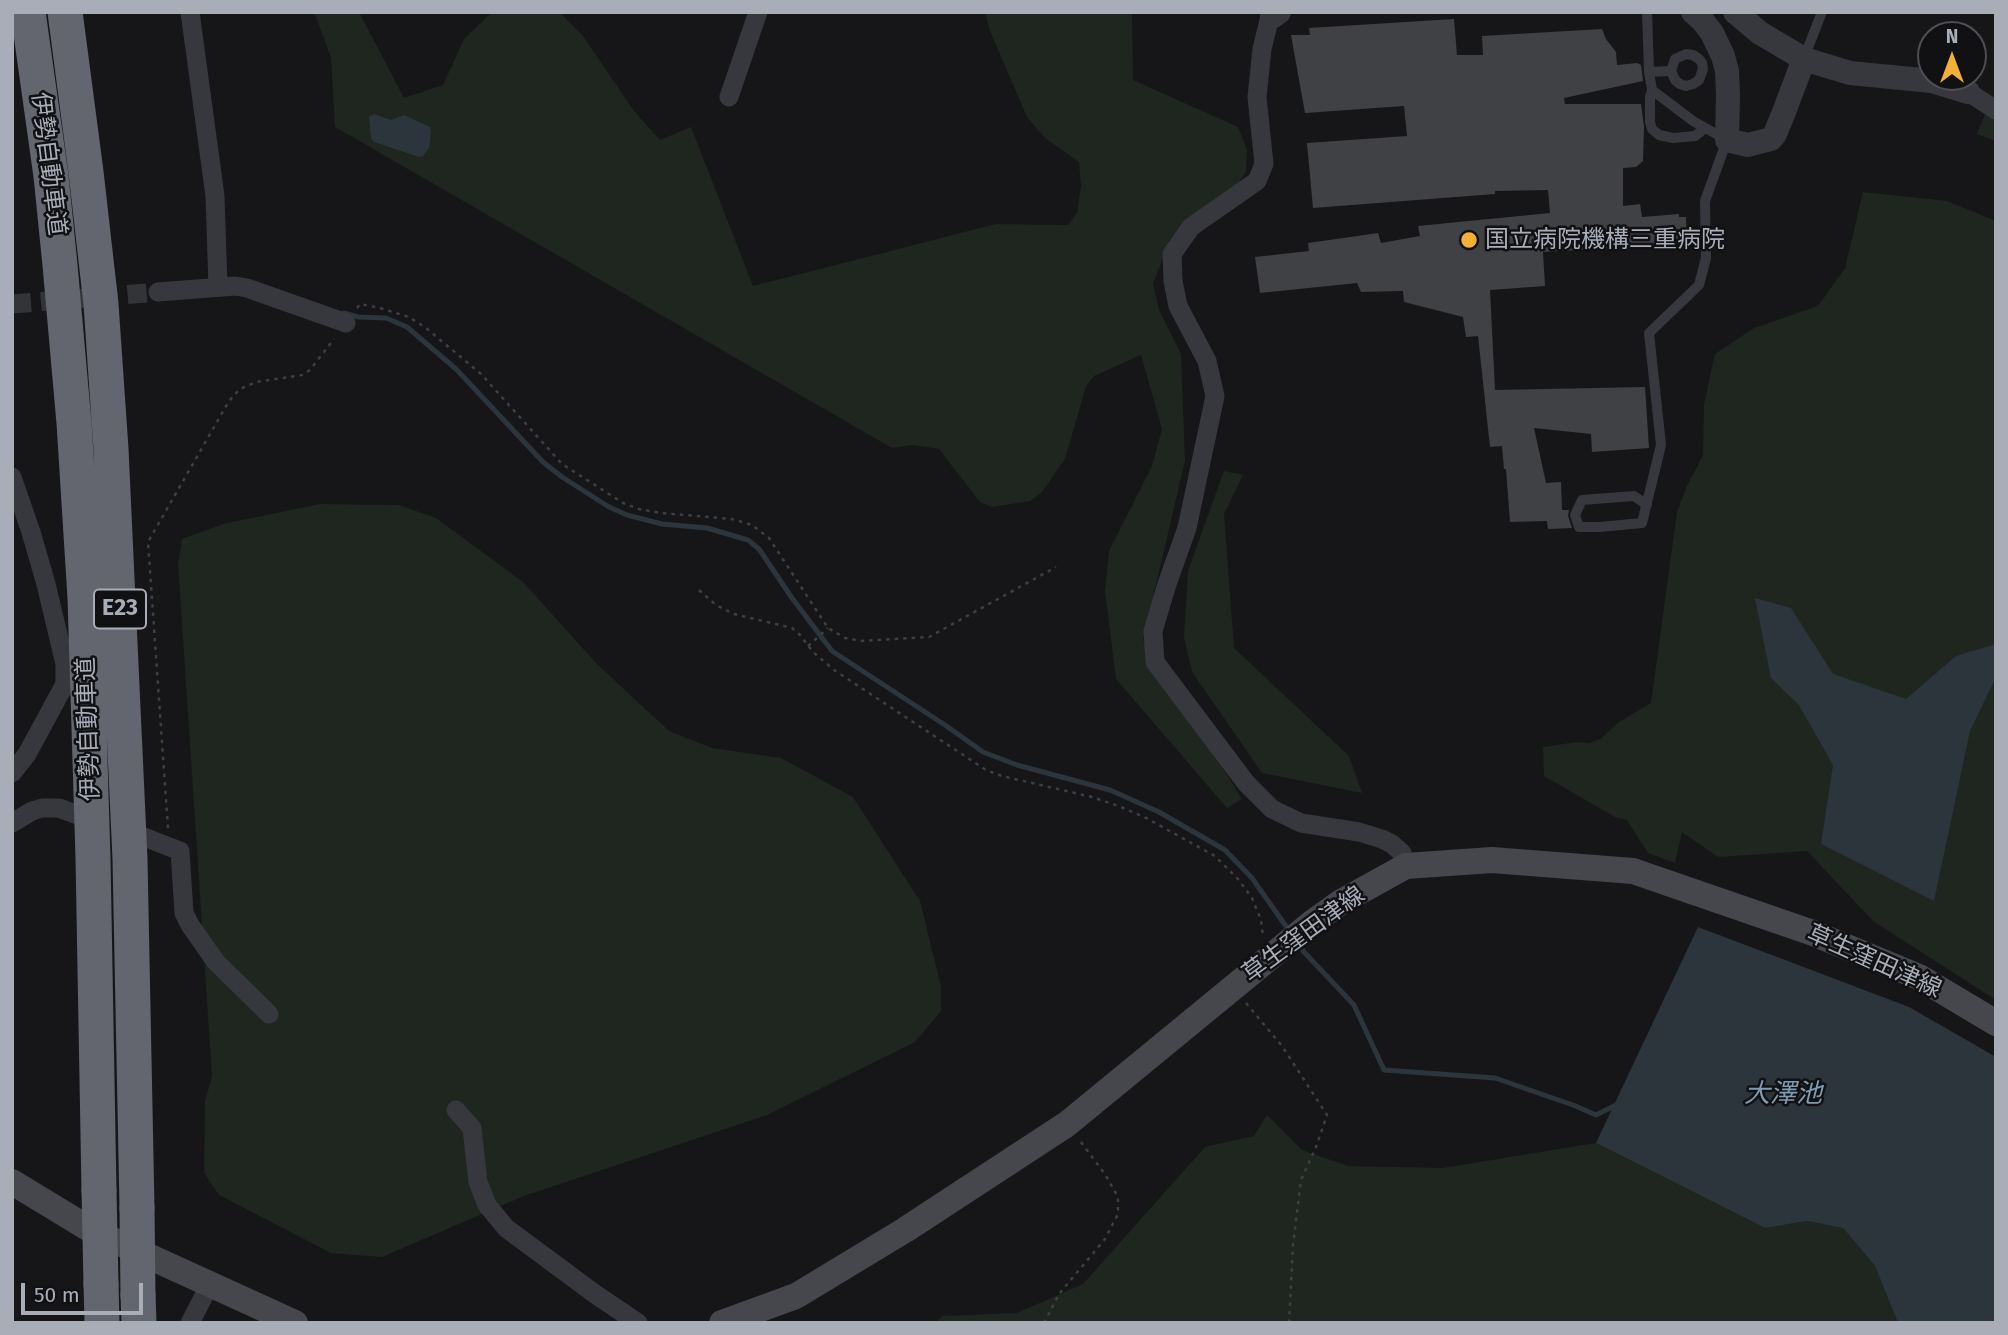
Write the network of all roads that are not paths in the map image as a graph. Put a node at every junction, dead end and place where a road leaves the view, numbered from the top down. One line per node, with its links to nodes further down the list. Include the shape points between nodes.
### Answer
1 (28, 12): 35 (highway, 伊勢自動車道 / E23, bridge, via 61,265 83,558)
2 (65, 12): 34 (highway, 伊勢自動車道 / E23, bridge, via 101,304 111,449 130,859)
3 (190, 12): 19 (street, via 215,196)
4 (758, 12): 15 (street)
5 (1647, 12): 12 (lane)
6 (1693, 12): 18 (street, via 1712,33 1727,71)
7 (1735, 12): 10 (street)
8 (1822, 12): 10 (lane)
9 (1274, 14): 28 (street, via 1262,49 1257,97 1264,164 1256,181 1191,227 1172,254 1178,306 1207,361 1215,396 1187,528 1153,631 1155,662 1246,783 1272,809 1301,823 1382,839 1402,853)
10 (1804, 59): 14 (street, via 1850,73 1932,81); 18 (street, via 1771,139 1748,145)
11 (1671, 71): 12 (lane)
12 (1649, 72): 13 (lane)
13 (1652, 90): 17 (lane); 17 (lane, via 1650,122 1655,132 1673,138 1695,136)
14 (1968, 92): 16 (street)
15 (729, 97)
16 (1996, 110)
17 (1705, 128): 18 (lane)
18 (1727, 140): 23 (lane, via 1705,201 1706,258 1699,285 1649,333 1661,445)
19 (218, 287): 20 (street); 21 (street, via 247,288)
20 (158, 292)
21 (346, 323)
22 (12, 477): 24 (street, via 46,584 62,649 65,684)
23 (1647, 505): 23 (lane, via 1634,496 1582,500 1575,515 1579,527 1642,523)
24 (12, 773)
25 (75, 814): 26 (street, via 41,808)
26 (12, 823)
27 (145, 837): 29 (street, via 180,852 184,913 190,925 216,962)
28 (1406, 866): 30 (main road, 草生窪田津線, via 1492,860 1633,871 1813,933 1919,977); 39 (main road, 草生窪田津線, via 1341,902 1287,942 1067,1124 796,1296)
29 (269, 1014)
30 (1996, 1023)
31 (456, 1110): 38 (street, via 471,1128 478,1182 487,1205 506,1228)
32 (12, 1182): 33 (main road, via 91,1230)
33 (211, 1284): 36 (street); 37 (main road)
34 (139, 1309)
35 (102, 1323)
36 (190, 1323)
37 (295, 1323)
38 (638, 1323)
39 (722, 1323)

